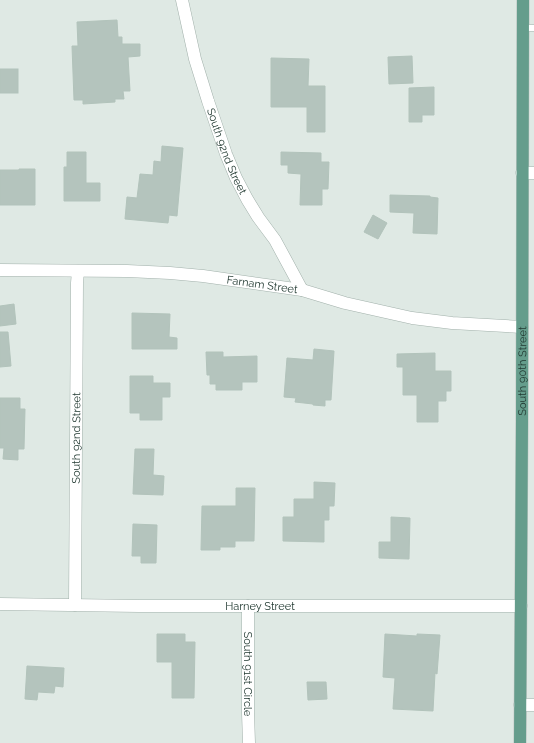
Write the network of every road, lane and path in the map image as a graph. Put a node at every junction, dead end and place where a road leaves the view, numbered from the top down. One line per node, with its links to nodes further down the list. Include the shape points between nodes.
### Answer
1 (182, 0): 7 (street, South 92nd Street, via 195,59 226,154 247,199 275,240)
2 (523, 0): 3 (main road, South 90th Street)
3 (528, 28): 4 (main road, South 90th Street)
4 (528, 173): 8 (main road, South 90th Street)
5 (0, 270): 6 (street, Farnam Street)
6 (78, 271): 7 (street, Farnam Street, via 170,273); 10 (street, South 92nd Street)
7 (302, 290): 8 (street, Farnam Street, via 412,318)
8 (522, 327): 12 (main road, South 90th Street)
9 (0, 604): 10 (street, Harney Street)
10 (75, 605): 11 (street, Harney Street)
11 (248, 606): 12 (street, Harney Street); 15 (street, South 91st Circle)
12 (521, 606): 13 (main road, South 90th Street)
13 (520, 705): 14 (street); 16 (main road, South 90th Street)
14 (534, 706)
15 (249, 743)
16 (520, 743)

